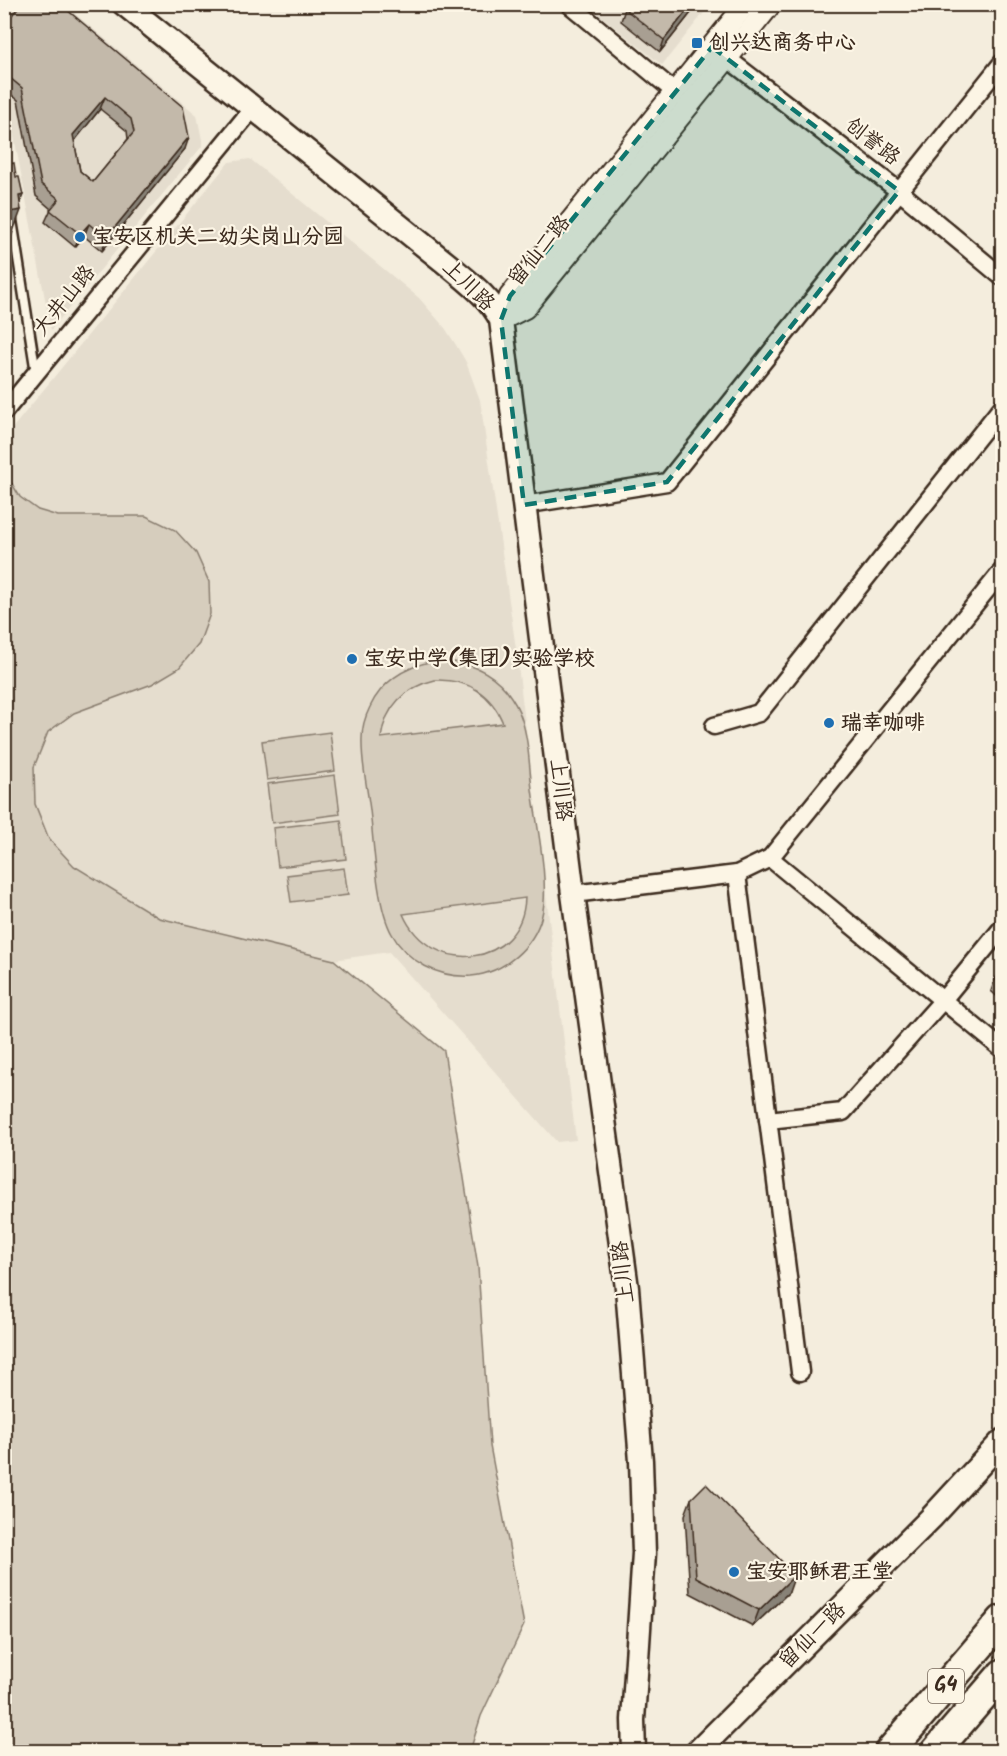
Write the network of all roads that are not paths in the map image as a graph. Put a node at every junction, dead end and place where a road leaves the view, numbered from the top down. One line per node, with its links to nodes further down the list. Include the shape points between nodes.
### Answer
1 (124, 4): 8 (main road, 上川路)
2 (569, 4): 7 (street)
3 (746, 4): 5 (street, 留仙二路)
4 (771, 4): 5 (street, 留仙二路)
5 (719, 52): 7 (street, 留仙二路); 9 (street, 创誉路); 12 (street, 留仙二路, via 525,308)
6 (1002, 63): 9 (street)
7 (675, 92): 12 (street, 留仙二路, via 510,296)
8 (253, 108): 12 (main road, 上川路, via 452,268 477,290); 13 (street, 大井山路)
9 (899, 191): 11 (street, 创誉路); 16 (street, via 667,482)
10 (11, 215): 13 (lane)
11 (1002, 277)
12 (501, 320): 16 (main road, 上川路)
13 (36, 374): 15 (street, 大井山路)
14 (1002, 407): 18 (street, via 759,712)
15 (4, 412)
16 (525, 505): 21 (main road, 上川路)
17 (1002, 571): 19 (street)
18 (714, 726)
19 (770, 858): 20 (street); 23 (street)
20 (736, 874): 21 (street); 25 (street)
21 (573, 894): 30 (main road, 上川路, via 627,1288 641,1461 644,1553)
22 (1002, 928): 23 (street)
23 (943, 1000): 24 (street); 25 (street, via 843,1112)
24 (1002, 1049)
25 (768, 1120): 26 (street)
26 (800, 1372)
27 (1002, 1441): 31 (main road, 留仙一路, via 931,1518)
28 (1002, 1620): 32 (highway, G4)
29 (1002, 1674): 33 (highway, G4)
30 (634, 1752)
31 (697, 1752)
32 (889, 1752)
33 (935, 1752)

